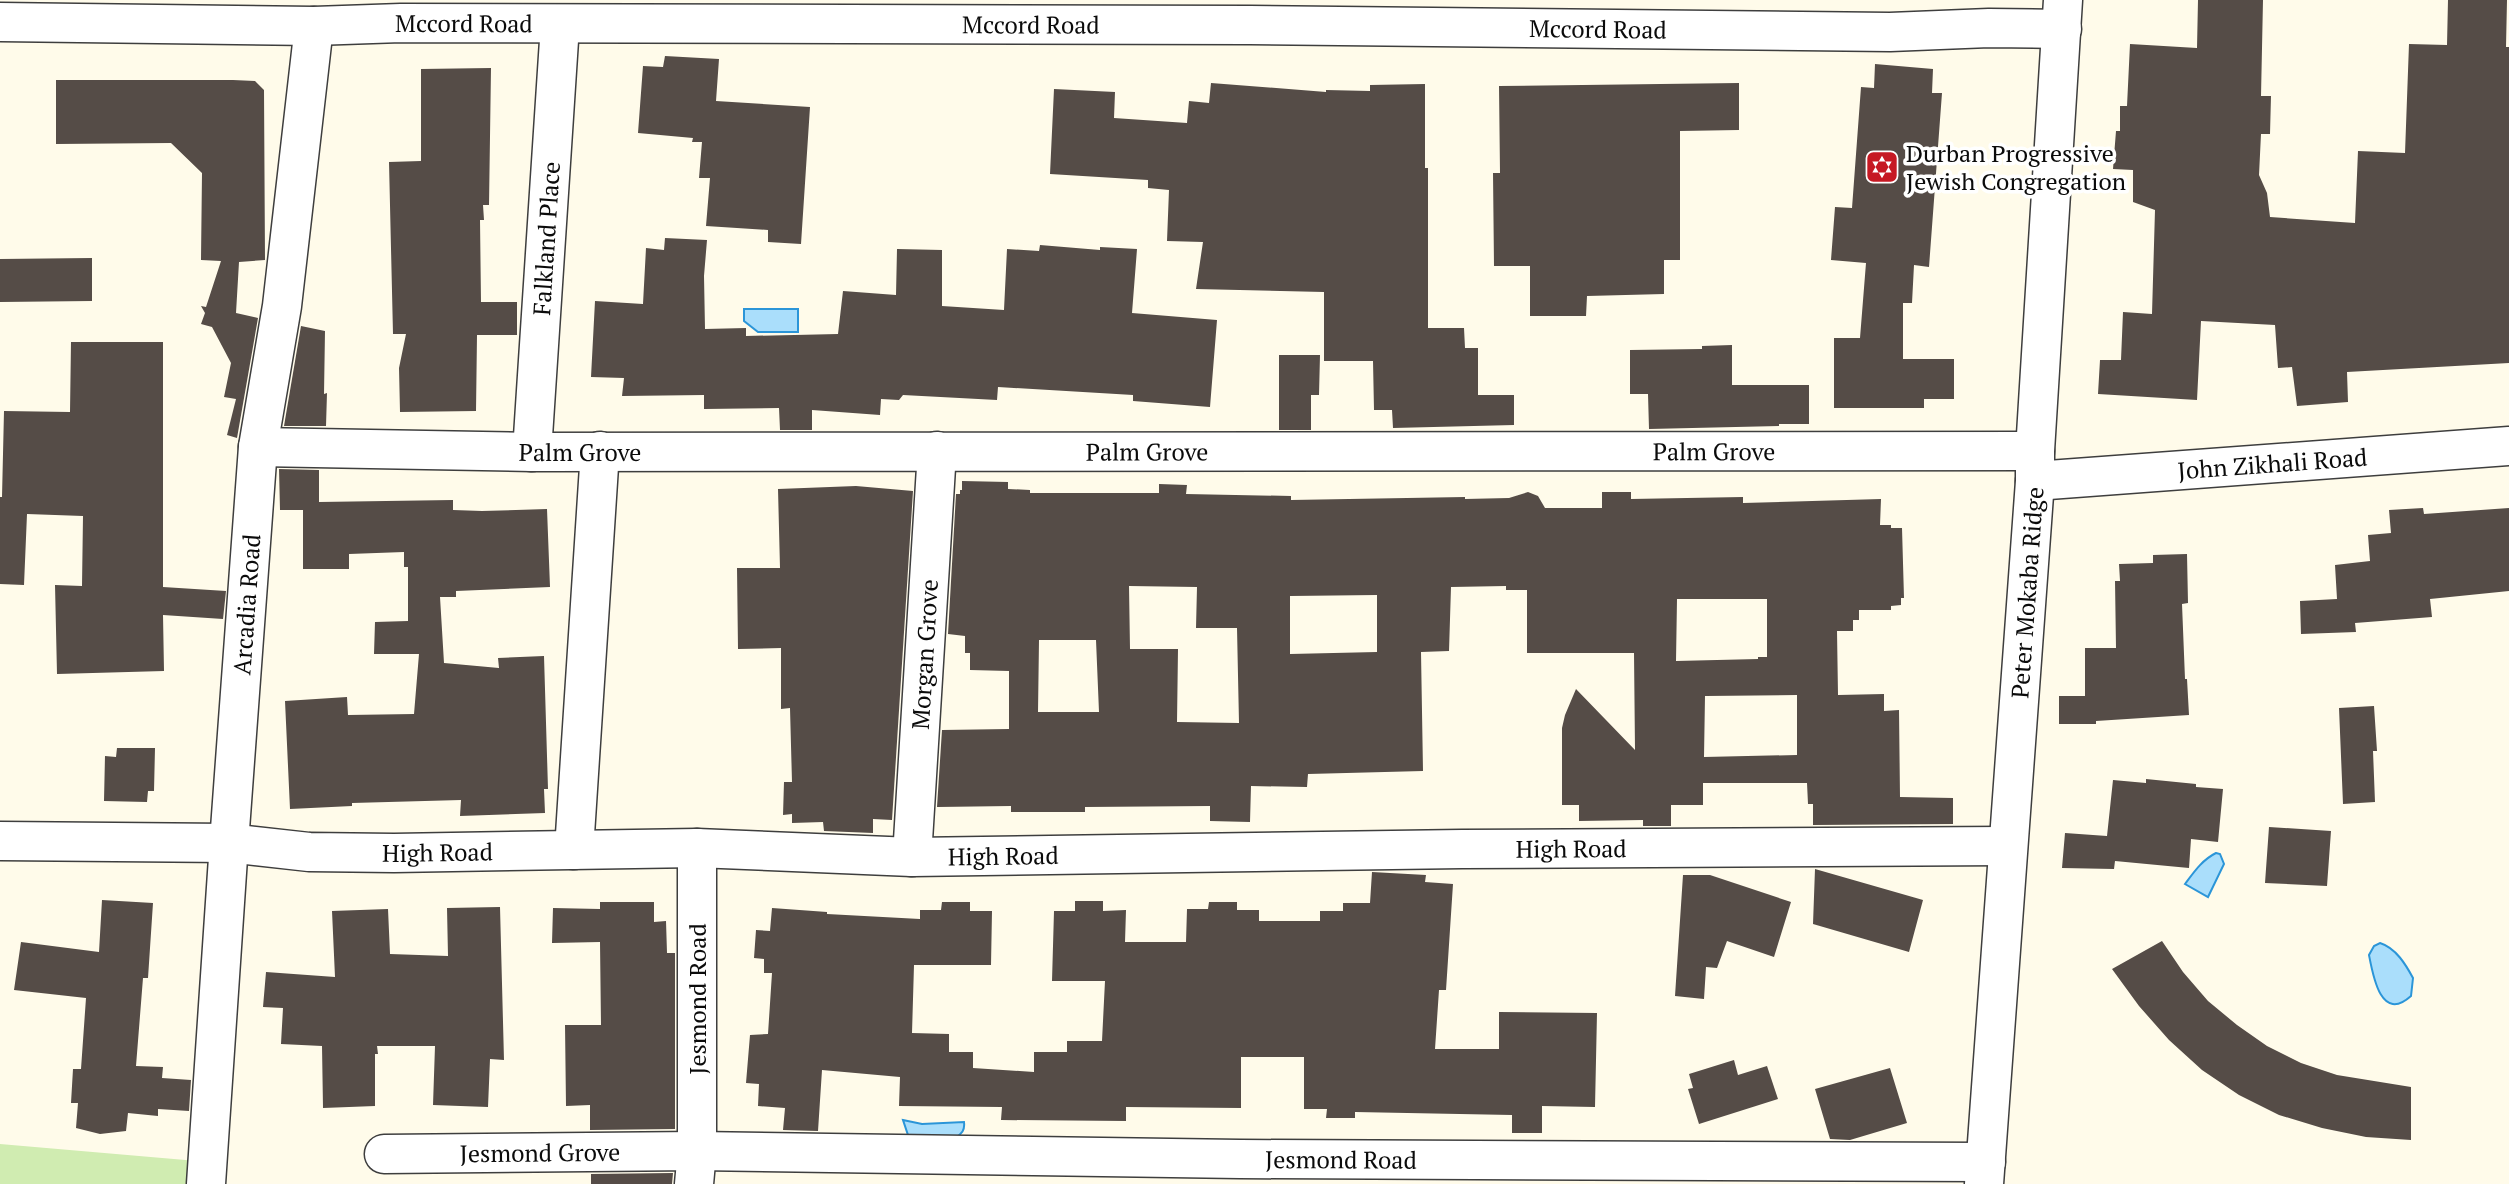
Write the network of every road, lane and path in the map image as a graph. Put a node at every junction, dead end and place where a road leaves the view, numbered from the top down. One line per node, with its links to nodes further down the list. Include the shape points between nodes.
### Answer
1 (67, 12): 4 (street, Mccord Road); 6 (street, Mccord Road)
2 (1987, 14): 3 (street, Mccord Road); 5 (street, Mccord Road, via 1890,32)
3 (2062, 14): 12 (street, Peter Mokaba Ridge)
4 (0, 22)
5 (561, 25): 6 (street, Mccord Road); 11 (street, Falkland Place)
6 (314, 26): 8 (street, Arcadia Road, via 282,306)
7 (2509, 446): 12 (street, John Zikhali Road)
8 (258, 447): 11 (street, Palm Grove); 14 (street, Arcadia Road)
9 (600, 451): 10 (street, Palm Grove); 11 (street, Palm Grove); 17 (street)
10 (937, 451): 12 (street, Palm Grove); 18 (street, Morgan Grove)
11 (532, 452)
12 (2035, 466): 15 (street, Peter Mokaba Ridge)
13 (0, 841): 14 (street, High Road)
14 (229, 843): 17 (street, High Road, via 309,852); 23 (street, Arcadia Road)
15 (2008, 846): 18 (street, High Road); 22 (street, Peter Mokaba Ridge)
16 (697, 848): 17 (street, High Road); 18 (street, High Road); 20 (street, Jesmond Road)
17 (574, 849)
18 (912, 857)
19 (384, 1154): 20 (street, Jesmond Grove)
20 (695, 1167): 21 (street, Jesmond Road)
21 (1240, 1171): 22 (street, Jesmond Road)
22 (1985, 1173)
23 (206, 1184)

